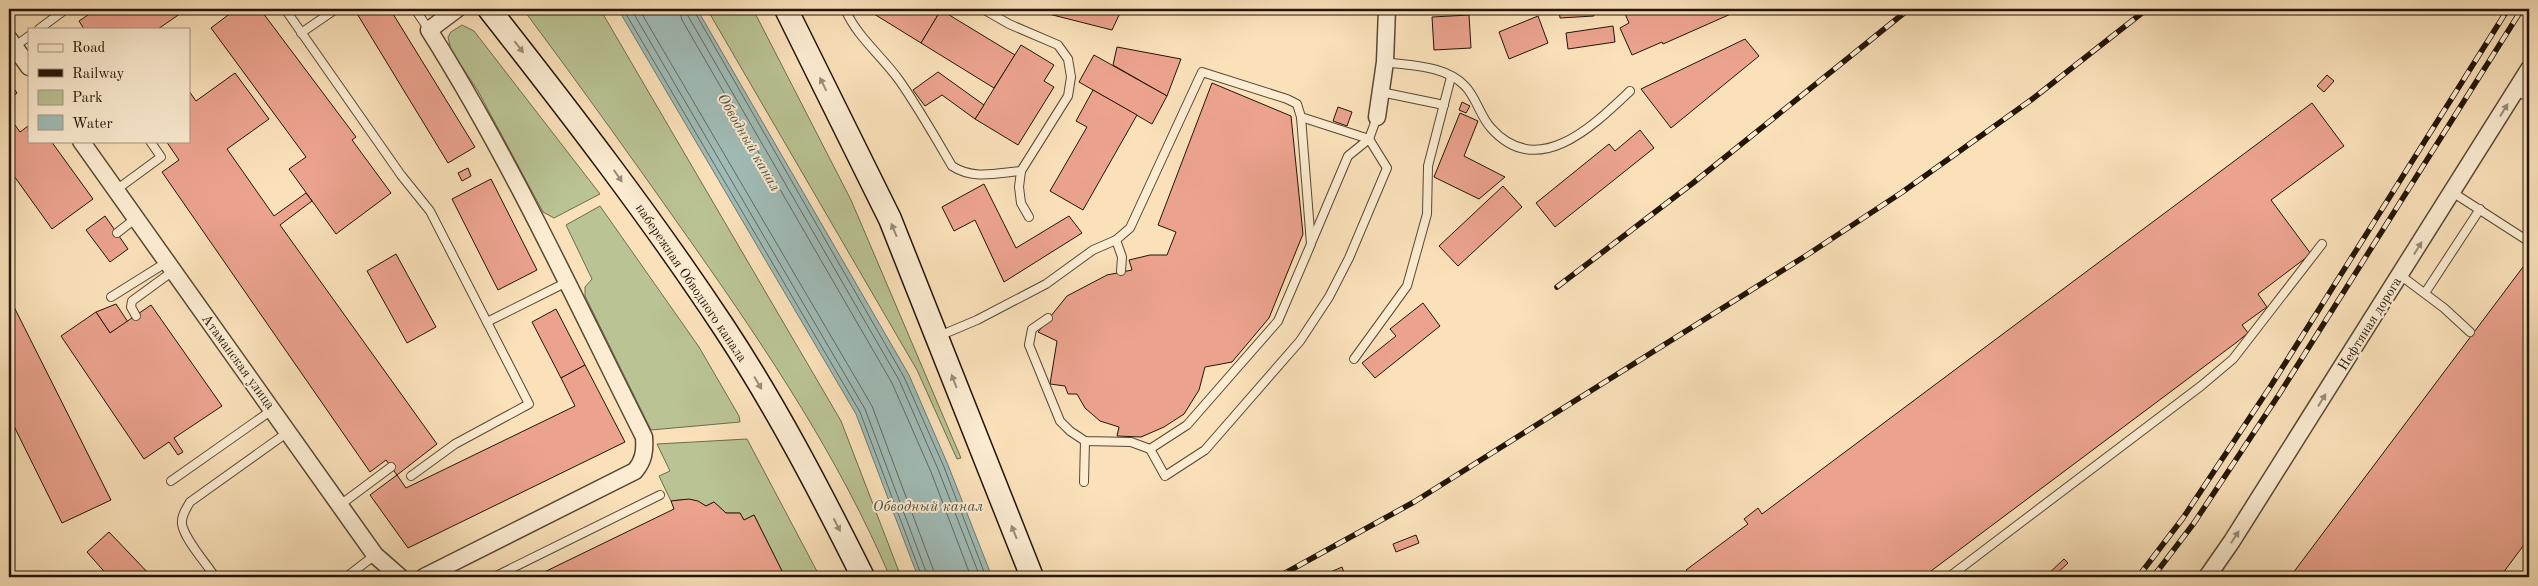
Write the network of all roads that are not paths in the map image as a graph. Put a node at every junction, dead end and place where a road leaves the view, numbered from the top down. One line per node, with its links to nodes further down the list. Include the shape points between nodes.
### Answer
1 (66, 9): 11 (lane)
2 (284, 9): 13 (lane)
3 (336, 9): 13 (lane)
4 (415, 9): 12 (lane)
5 (457, 9): 12 (street)
6 (489, 9): 68 (main road, набережная Обводного канала, one-way to 68, via 609,163 723,326 790,435)
7 (786, 9): 50 (main road, one-way to 7, via 890,219)
8 (845, 9): 29 (lane, via 866,43 882,57 900,81 952,166 964,173 978,175)
9 (983, 9): 29 (lane, via 1058,45 1068,59 1071,77 1068,96)
10 (1387, 9): 16 (street)
11 (40, 28)
12 (429, 30): 43 (street, via 471,97)
13 (301, 33): 48 (lane, via 430,211)
14 (28, 36): 15 (lane)
15 (12, 43): 17 (street)
16 (1385, 62): 19 (lane, via 1434,69); 21 (street)
17 (28, 66)
18 (2529, 69): 22 (street, Нефтяная дорога)
19 (1451, 77): 20 (lane, via 1465,86 1491,128 1514,146 1541,150 1568,142 1594,126); 23 (lane)
20 (1630, 91)
21 (1381, 92): 23 (lane); 25 (street)
22 (2523, 94): 31 (street, Нефтяная дорога, one-way to 22)
23 (1444, 105): 51 (lane, via 1428,166 1427,214 1407,286)
24 (1301, 117): 26 (lane); 36 (lane, via 1297,104 1287,99 1202,72 1130,228); 38 (lane)
25 (1377, 117): 26 (lane)
26 (1369, 139): 38 (lane, via 1348,156); 55 (lane, via 1387,168 1329,298 1300,341 1205,450 1165,476)
27 (82, 142): 30 (street, Атаманская улица)
28 (151, 142): 30 (lane, via 161,157)
29 (1021, 171): 33 (lane, via 1021,203)
30 (116, 190): 34 (street, Атаманская улица)
31 (2452, 192): 32 (lane); 42 (street, Нефтяная дорога, one-way to 31)
32 (2480, 209): 37 (lane); 44 (lane)
33 (1029, 217)
34 (136, 218): 35 (lane); 40 (street, Атаманская улица)
35 (117, 233)
36 (1116, 240): 41 (lane, via 1122,257); 50 (lane, via 1093,250 1046,284 977,320)
37 (2528, 241)
38 (1310, 244): 55 (lane, via 1278,321 1187,425)
39 (2322, 244): 72 (lane, via 2234,359)
40 (170, 266): 45 (lane); 46 (lane, via 132,302); 52 (street, Атаманская улица)
41 (1121, 271)
42 (2400, 276): 44 (lane); 73 (street, Нефтяная дорога, one-way to 42)
43 (566, 282): 48 (lane); 66 (street, via 644,437 642,462 635,471)
44 (2425, 293): 49 (lane)
45 (111, 297)
46 (136, 316)
47 (1048, 318): 54 (lane, via 1032,329 1029,345 1060,421)
48 (487, 322): 57 (lane, via 529,404 455,444)
49 (2470, 332)
50 (937, 336): 69 (main road, one-way to 50)
51 (1354, 359)
52 (272, 410): 53 (street, Атаманская улица); 58 (lane)
53 (288, 432): 61 (street, Атаманская улица); 64 (lane, via 190,502 184,513 182,524 189,539)
54 (1085, 441): 55 (lane, via 1131,442); 59 (lane)
55 (1150, 449)
56 (391, 467): 61 (lane)
57 (411, 476)
58 (171, 481)
59 (1084, 482)
60 (660, 495): 67 (lane)
61 (340, 506): 62 (street, Атаманская улица)
62 (375, 555): 63 (lane); 65 (street, Атаманская улица)
63 (348, 575)
64 (215, 577)
65 (400, 577)
66 (424, 577)
67 (494, 577)
68 (863, 577)
69 (1032, 577)
70 (1672, 577): 71 (lane)
71 (1677, 577)
72 (1948, 577)
73 (2207, 577)

